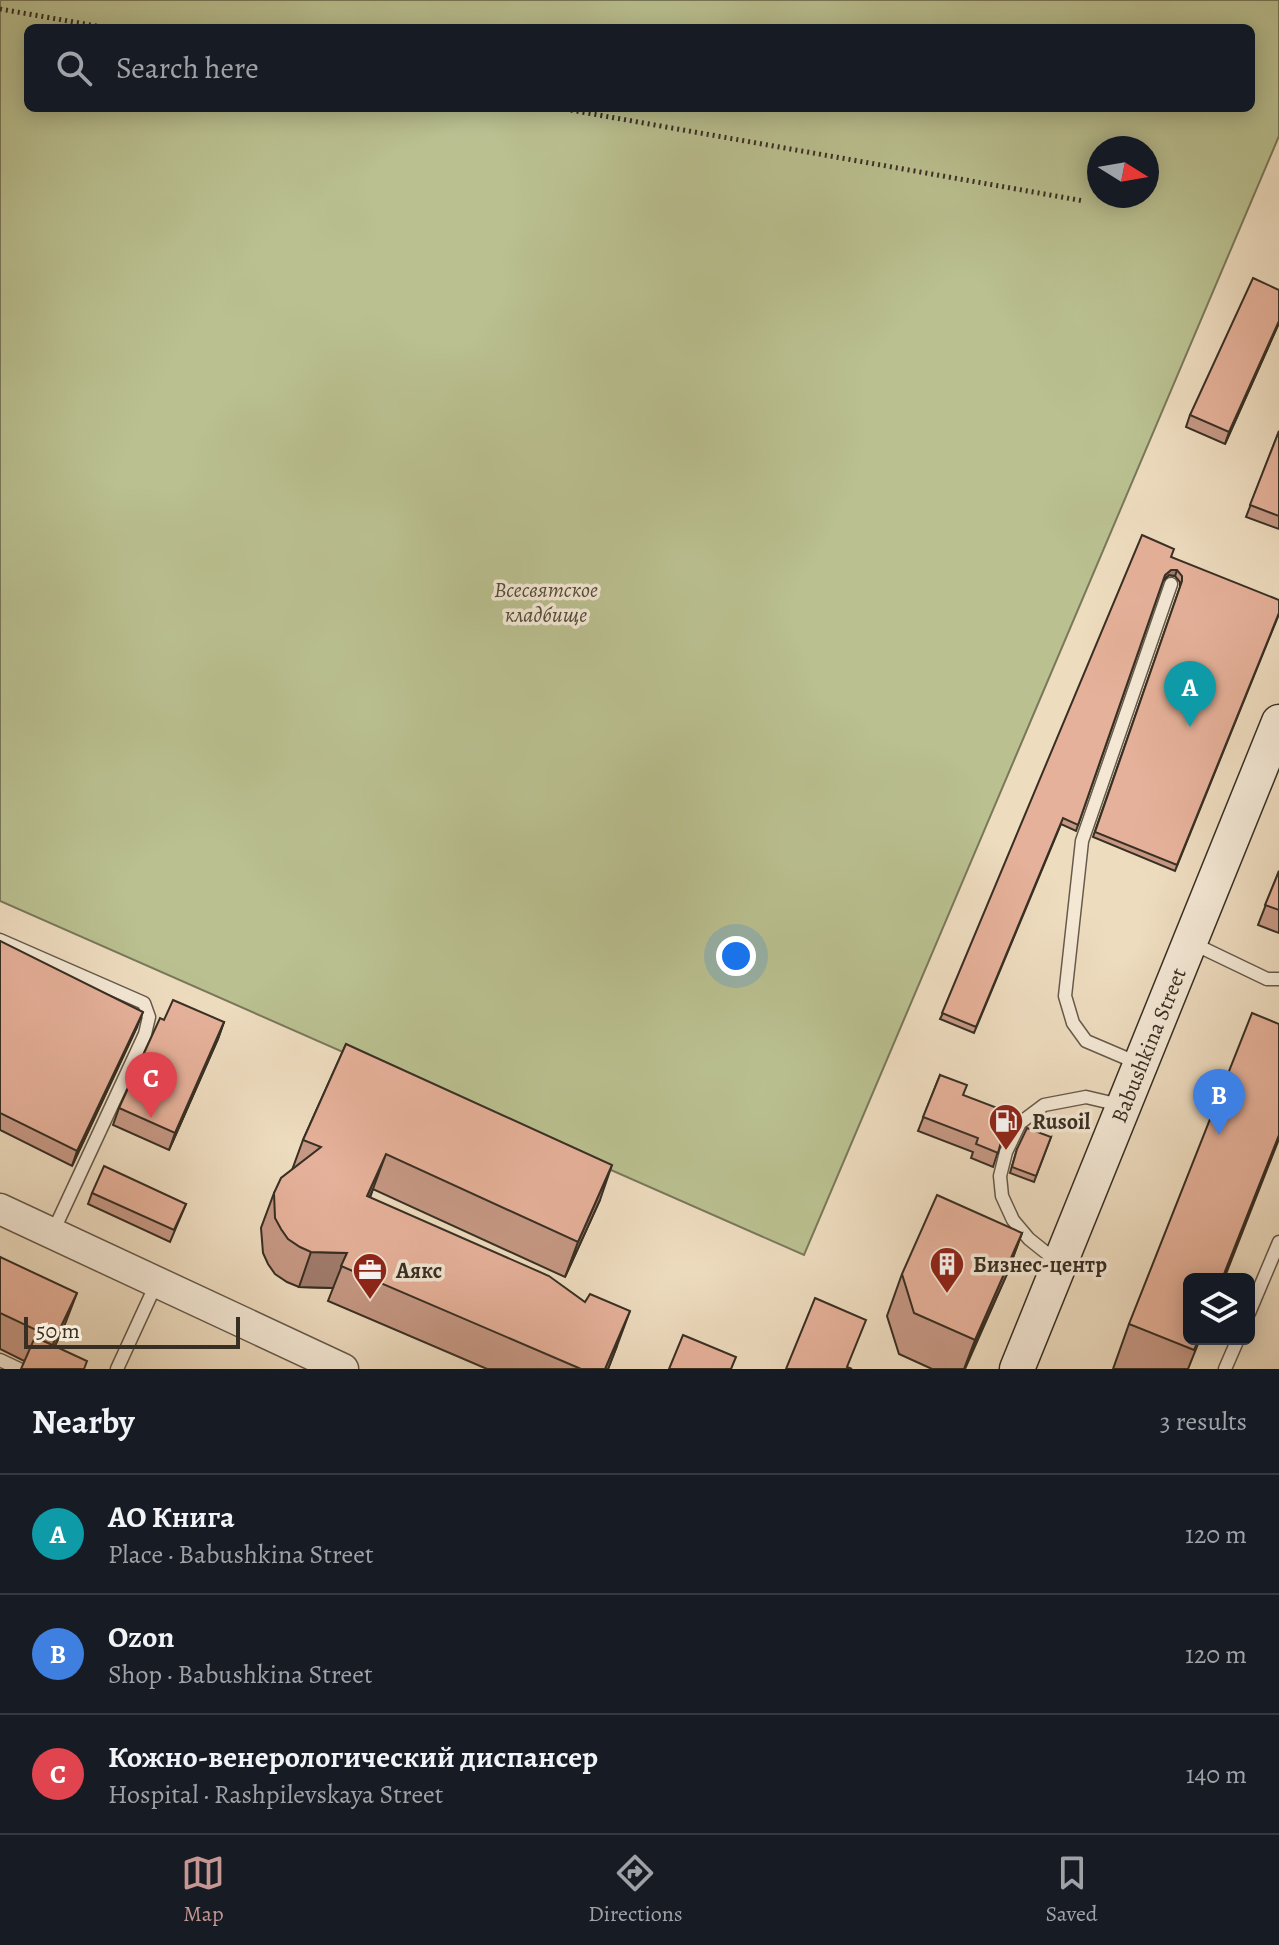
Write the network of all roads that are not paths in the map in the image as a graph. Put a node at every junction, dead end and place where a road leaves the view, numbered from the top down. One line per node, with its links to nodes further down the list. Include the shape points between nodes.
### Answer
1 (1171, 584): 6 (lane, via 1082,841 1065,996 1073,1023 1086,1041)
2 (1279, 722): 4 (main road, Babushkina Street)
3 (0, 940): 9 (lane, via 144,1003 149,1017)
4 (1189, 942): 5 (lane, via 1267,979); 6 (main road, Babushkina Street)
5 (1279, 979)
6 (1140, 1064): 7 (main road, Babushkina Street)
7 (1123, 1106): 11 (main road, Babushkina Street); 11 (lane, via 1086,1097 1044,1105 1020,1123 1006,1152 1002,1196 1013,1220)
8 (0, 1209): 9 (street)
9 (52, 1234): 12 (street)
10 (1279, 1242): 13 (lane)
11 (1059, 1263): 19 (main road, Babushkina Street)
12 (157, 1282): 17 (lane); 18 (street)
13 (1255, 1299)
14 (1235, 1345): 20 (lane)
15 (0, 1360): 16 (lane)
16 (19, 1369)
17 (117, 1369)
18 (343, 1369)
19 (1017, 1369)
20 (1225, 1369)

